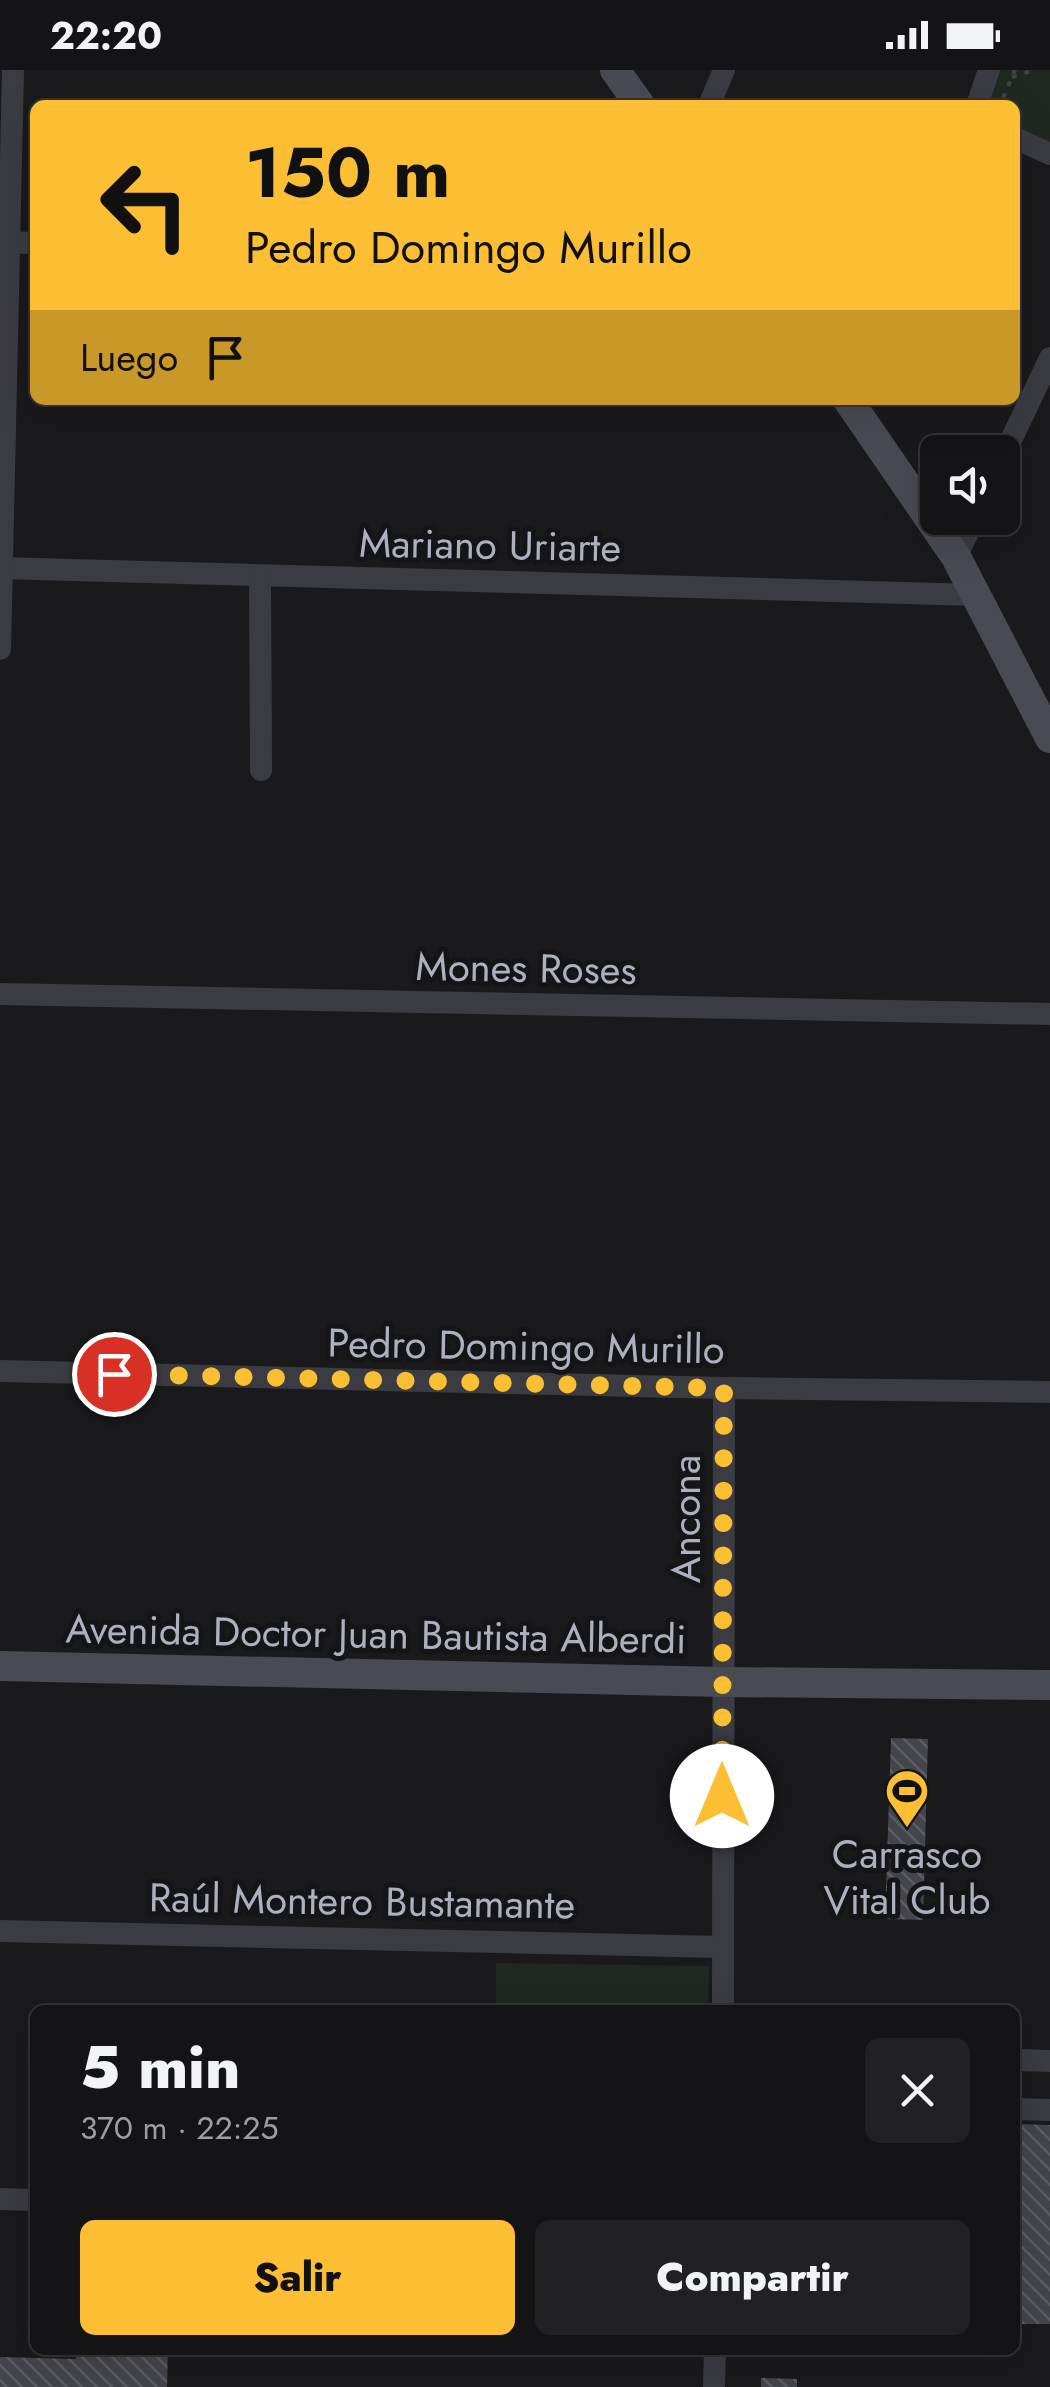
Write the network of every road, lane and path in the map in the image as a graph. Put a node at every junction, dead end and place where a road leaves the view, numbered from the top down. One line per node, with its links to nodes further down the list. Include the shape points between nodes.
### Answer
1 (13, 70): 13 (street)
2 (614, 70): 7 (street)
3 (724, 70): 8 (street)
4 (1015, 70): 6 (path)
5 (1034, 70): 6 (path)
6 (1001, 74): 9 (street); 10 (path)
7 (636, 100)
8 (711, 100)
9 (981, 100)
10 (999, 100)
11 (1020, 140): 12 (street)
12 (1050, 154)
13 (5, 181): 14 (street)
14 (5, 242): 20 (street)
15 (1050, 358): 17 (street)
16 (851, 405): 19 (street)
17 (1013, 435)
18 (967, 535): 19 (street)
19 (956, 557): 22 (street)
20 (0, 568): 21 (street, Mariano Uriarte); 23 (street)
21 (260, 576): 22 (street, Mariano Uriarte); 25 (street)
22 (977, 595): 24 (street)
23 (0, 649)
24 (1050, 738)
25 (261, 770)
26 (0, 994): 27 (street, Mones Roses)
27 (1050, 1014)
28 (0, 1371): 29 (street, Pedro Domingo Murillo)
29 (724, 1388): 30 (street, Pedro Domingo Murillo); 32 (street, Ancona)
30 (1050, 1392)
31 (0, 1666): 32 (street, Avenida Doctor Juan Bautista Alberdi)
32 (723, 1682): 33 (street, Avenida Doctor Juan Bautista Alberdi); 35 (street, Ancona)
33 (1050, 1685)
34 (0, 1931): 35 (street, Raúl Montero Bustamante)
35 (722, 1947): 36 (street, Ancona)
36 (723, 2005)
37 (1020, 2060): 38 (street)
38 (1050, 2061)
39 (1020, 2110): 40 (street)
40 (1050, 2110)
41 (0, 2199): 42 (street)
42 (30, 2200)
43 (715, 2355): 44 (street)
44 (714, 2387)

